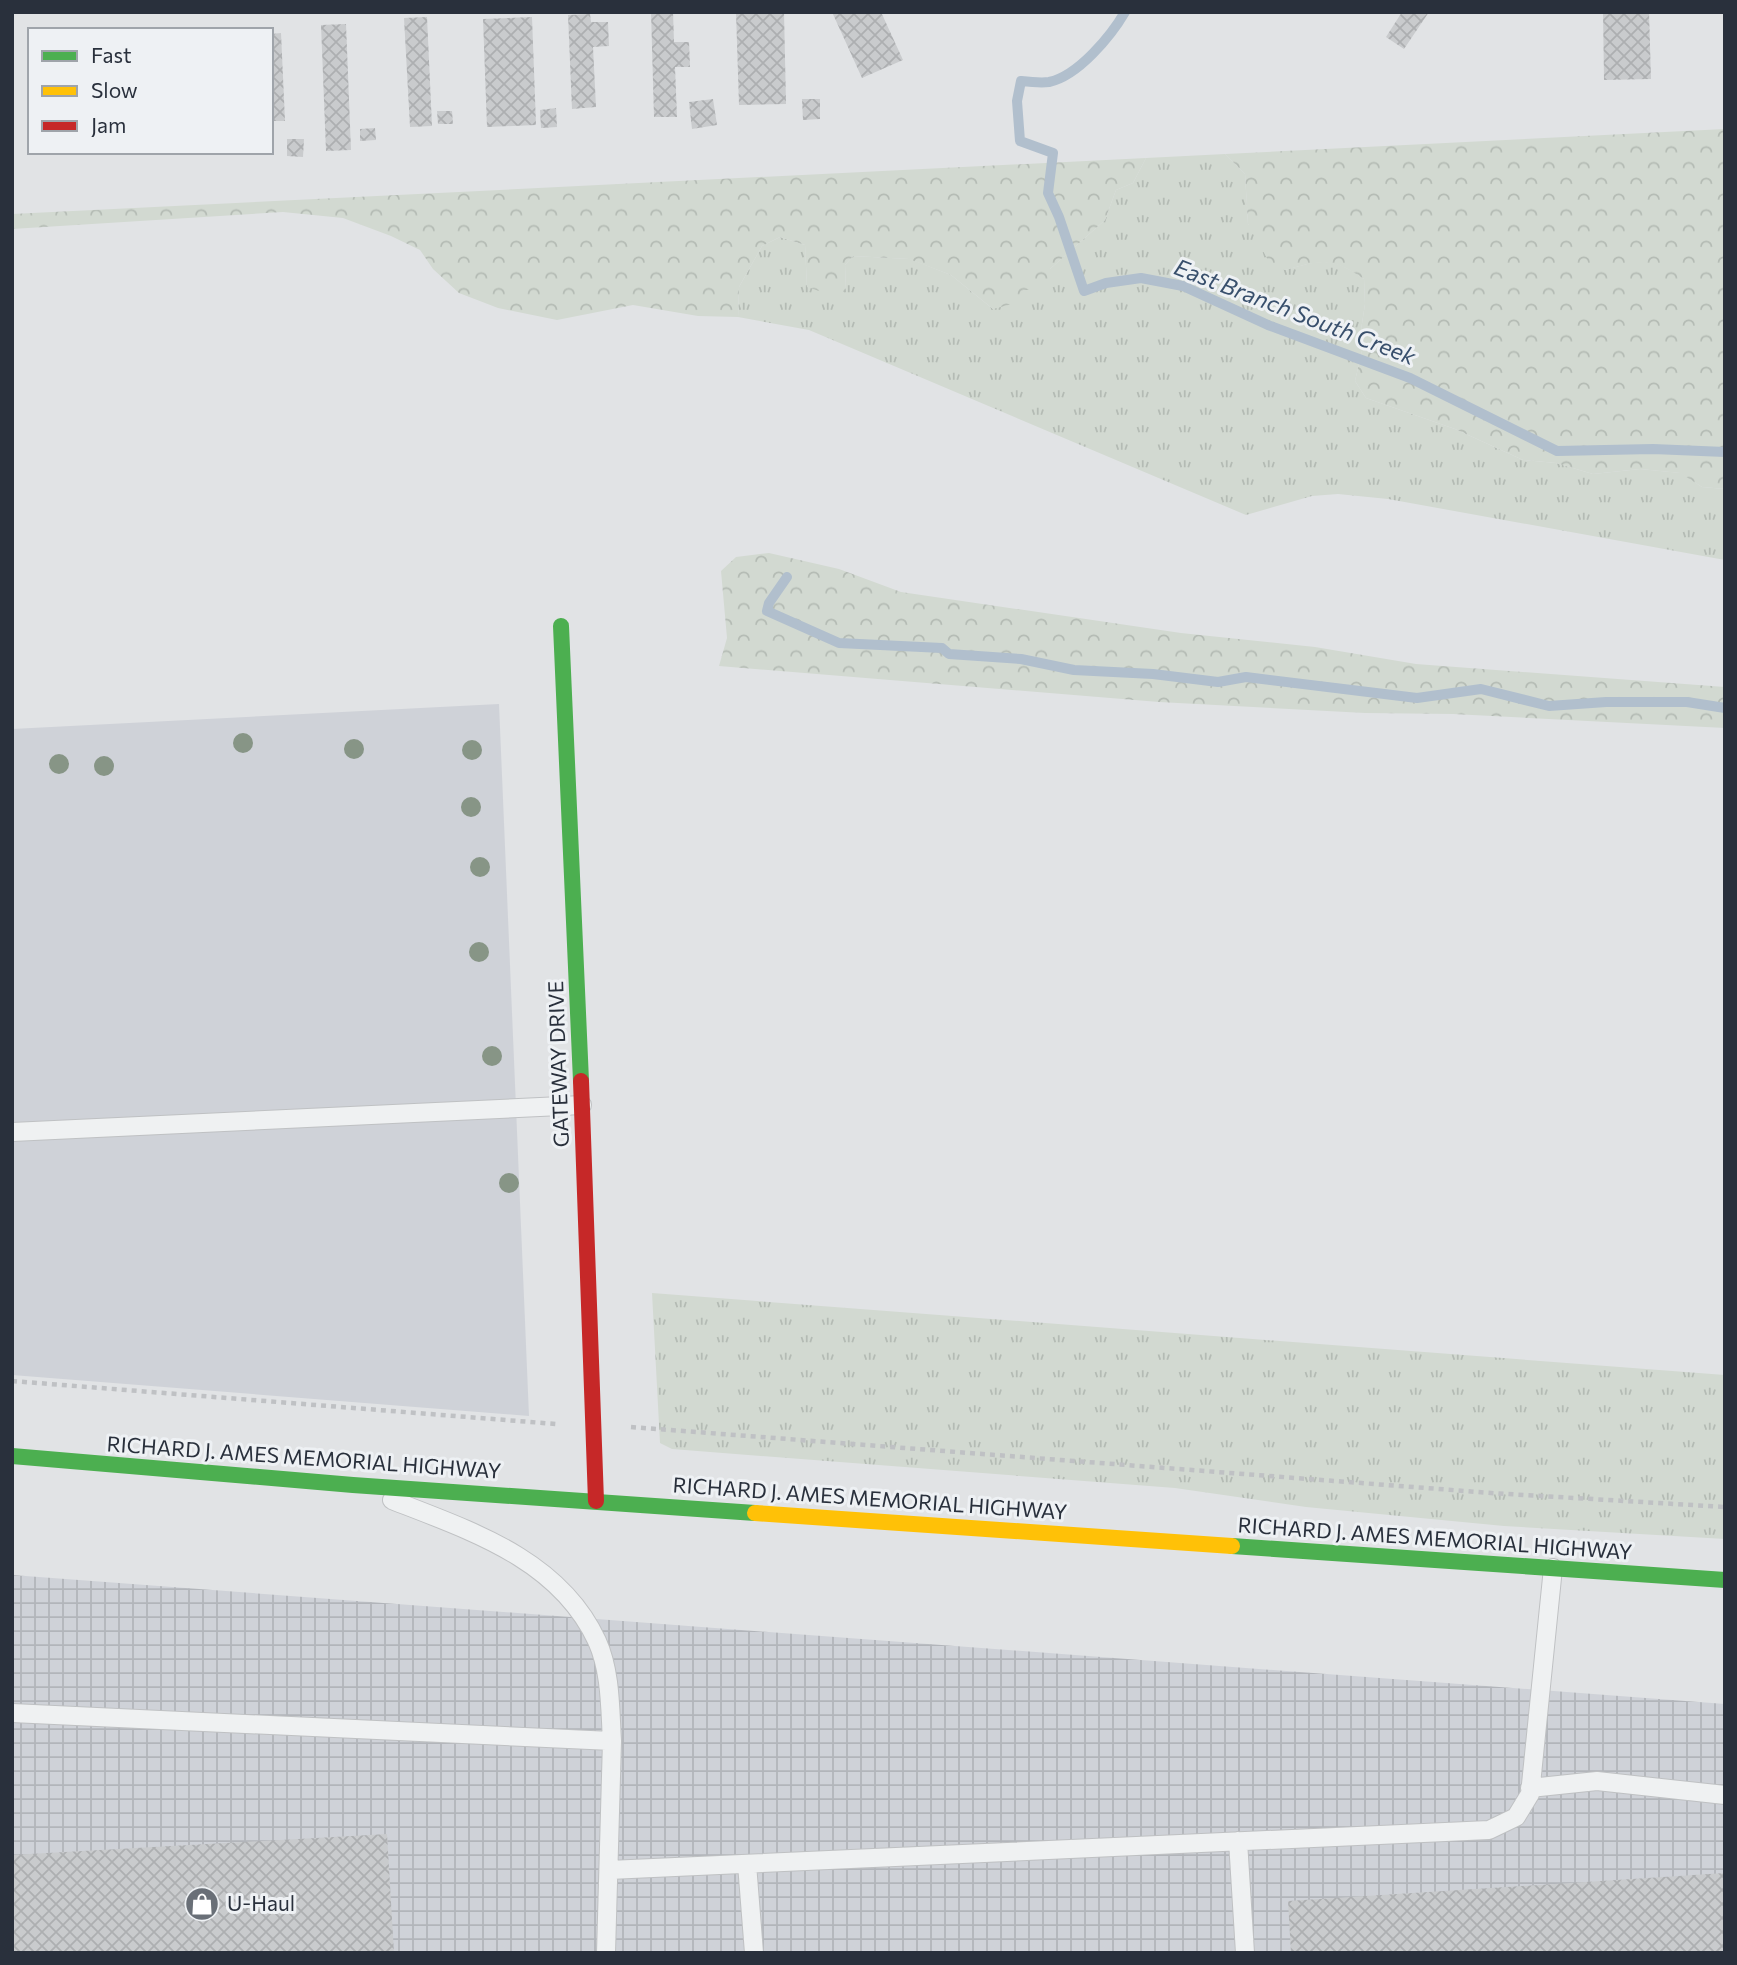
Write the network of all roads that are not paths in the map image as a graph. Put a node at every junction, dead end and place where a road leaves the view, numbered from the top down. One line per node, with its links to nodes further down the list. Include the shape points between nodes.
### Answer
1 (561, 626): 2 (main road, GATEWAY DRIVE)
2 (582, 1104): 3 (lane); 6 (main road, GATEWAY DRIVE)
3 (12, 1132)
4 (12, 1456): 5 (main road, RICHARD J. AMES MEMORIAL HIGHWAY)
5 (353, 1485): 6 (main road, RICHARD J. AMES MEMORIAL HIGHWAY); 10 (lane, via 488,1538 541,1570 575,1603 598,1643 610,1692)
6 (596, 1501): 7 (main road, RICHARD J. AMES MEMORIAL HIGHWAY)
7 (1553, 1568): 8 (main road, RICHARD J. AMES MEMORIAL HIGHWAY); 11 (lane)
8 (1725, 1580)
9 (12, 1713): 10 (lane)
10 (612, 1741): 15 (lane)
11 (1530, 1788): 12 (lane, via 1597,1782); 13 (lane, via 1516,1817 1489,1830)
12 (1725, 1795)
13 (1238, 1841): 14 (lane); 18 (lane)
14 (747, 1864): 15 (lane); 17 (lane)
15 (610, 1870): 16 (lane)
16 (606, 1953)
17 (754, 1953)
18 (1245, 1953)

